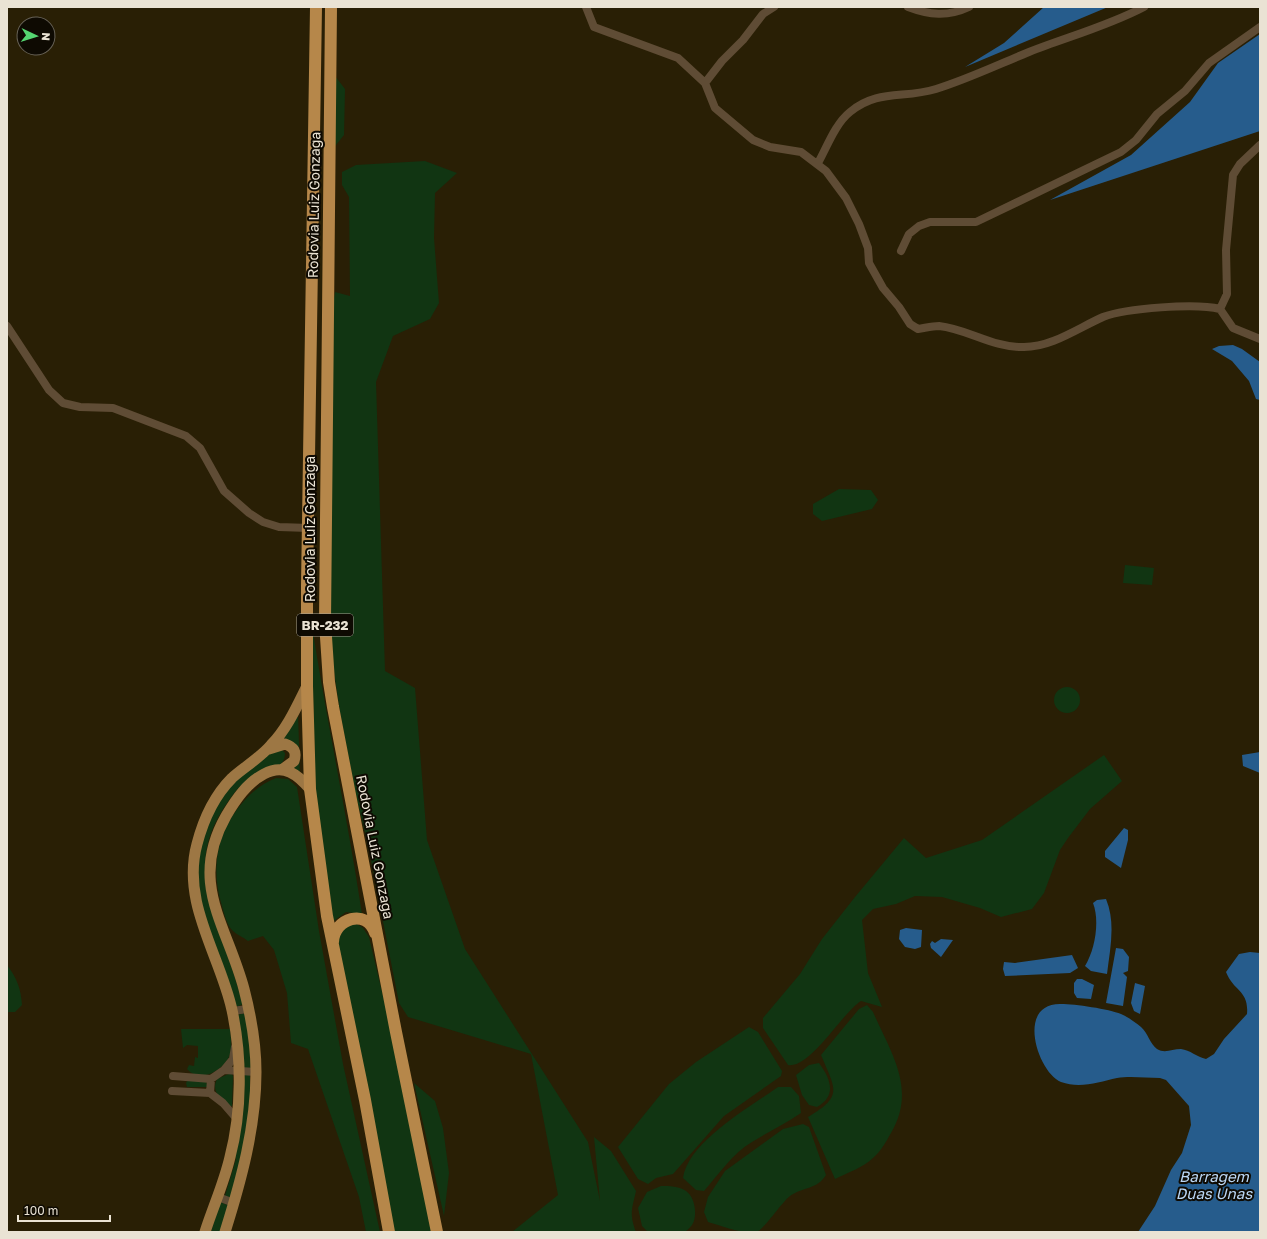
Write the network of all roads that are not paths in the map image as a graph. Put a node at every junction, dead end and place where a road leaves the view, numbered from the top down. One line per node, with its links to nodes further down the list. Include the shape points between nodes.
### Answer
1 (316, 7): 16 (highway, Rodovia Luiz Gonzaga / BR-232)
2 (331, 7): 21 (highway, Rodovia Luiz Gonzaga / BR-232, via 324,622 330,688)
3 (586, 7): 9 (street, via 594,27 678,58)
4 (774, 7): 9 (street, via 763,14)
5 (908, 7): 6 (street, via 937,14 952,13)
6 (969, 7)
7 (1144, 7): 11 (street, via 1028,52 969,79 909,95 882,96 866,101 843,118)
8 (1260, 26): 12 (street, via 1209,63 1185,91 1157,114 1136,140 1121,152 976,222 930,222 919,226 909,234)
9 (705, 84): 11 (street, via 715,108 753,140 770,147 801,152)
10 (1260, 145): 13 (street, via 1240,164 1233,175 1226,250 1227,294)
11 (818, 163): 13 (street, via 833,179 859,224 868,248 869,263 883,288 907,320 918,329 946,327 988,342 1025,348 1054,340 1121,311 1196,306)
12 (900, 250)
13 (1220, 309): 15 (street, via 1233,328)
14 (7, 326): 16 (street, via 50,390 63,403 80,407 114,408 186,436 200,448 224,491 249,514 279,527)
15 (1260, 339)
16 (309, 528): 17 (highway, Rodovia Luiz Gonzaga / BR-232)
17 (307, 686): 18 (main road, via 285,727); 20 (highway, Rodovia Luiz Gonzaga / BR-232)
18 (267, 750): 19 (main road, via 285,744 293,749 294,761); 24 (main road, via 231,779 216,798 204,821 196,846 193,869 194,895 200,920)
19 (283, 769): 20 (main road, via 301,778); 23 (main road, via 268,772 250,784 234,802 221,825 212,859 210,877 215,909 232,951)
20 (310, 789): 22 (highway, Rodovia Luiz Gonzaga / BR-232)
21 (379, 946): 22 (highway, via 371,924 365,920 351,919 339,926 335,932); 41 (highway, Rodovia Luiz Gonzaga / BR-232)
22 (333, 953): 40 (highway, Rodovia Luiz Gonzaga / BR-232)
23 (248, 1009): 24 (street); 28 (main road, via 254,1040)
24 (232, 1010): 25 (main road)
25 (236, 1043): 26 (street, via 233,1058); 27 (main road)
26 (224, 1070): 27 (street); 31 (street)
27 (239, 1072): 28 (street); 35 (main road)
28 (256, 1072): 37 (main road, via 246,1160)
29 (173, 1076): 30 (street)
30 (182, 1076): 31 (street); 33 (street, via 184,1084)
31 (211, 1078): 34 (street)
32 (172, 1091): 33 (street)
33 (181, 1091): 34 (street)
34 (210, 1093): 35 (street)
35 (236, 1118): 36 (main road, via 230,1156)
36 (218, 1197): 37 (street); 38 (main road)
37 (234, 1203): 39 (main road)
38 (205, 1232)
39 (225, 1232)
40 (389, 1232)
41 (437, 1232)

